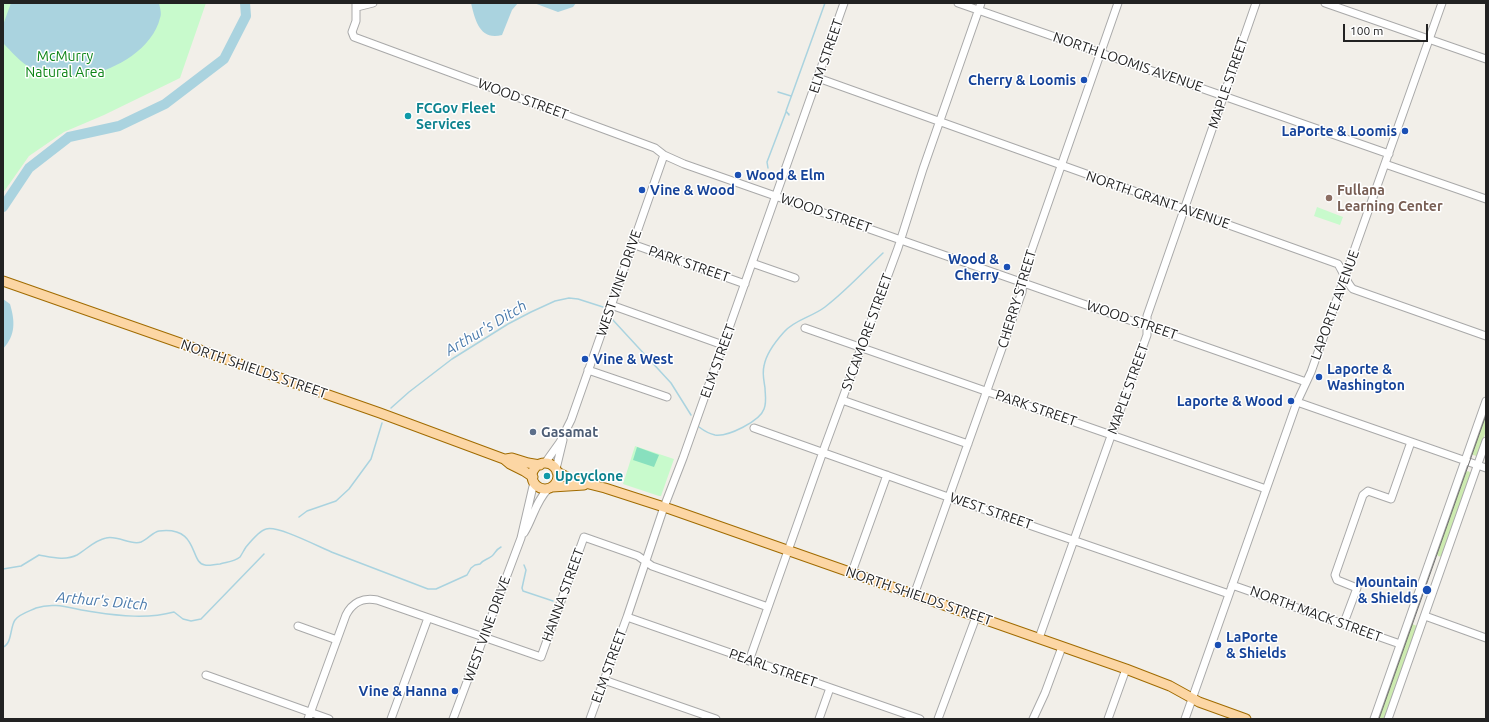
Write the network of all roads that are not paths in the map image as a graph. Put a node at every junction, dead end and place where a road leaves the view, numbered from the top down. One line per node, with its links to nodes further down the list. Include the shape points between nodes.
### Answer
1 (373, 3): 8 (street)
2 (844, 3): 13 (street, ELM STREET)
3 (958, 3): 9 (street, NORTH LOOMIS AVENUE)
4 (1118, 3): 11 (street, CHERRY STREET)
5 (1256, 3): 14 (street, MAPLE STREET)
6 (1325, 3): 10 (street)
7 (1442, 3): 10 (street, LAPORTE AVENUE)
8 (356, 5): 17 (street, WOOD STREET, via 356,21 352,32 354,37 655,148)
9 (979, 6): 11 (street, NORTH LOOMIS AVENUE); 15 (street, SYCAMORE STREET)
10 (1428, 40): 12 (street); 16 (street, LAPORTE AVENUE)
11 (1101, 53): 14 (street, NORTH LOOMIS AVENUE); 19 (street, CHERRY STREET)
12 (1486, 59)
13 (818, 78): 15 (street, NORTH GRANT AVENUE); 20 (street, ELM STREET)
14 (1224, 96): 16 (street, NORTH LOOMIS AVENUE); 22 (street, MAPLE STREET)
15 (939, 122): 19 (street, NORTH GRANT AVENUE); 23 (street, SYCAMORE STREET)
16 (1389, 154): 18 (street, LAPORTE AVENUE)
17 (664, 155): 20 (street, WOOD STREET); 24 (street, WEST VINE DRIVE)
18 (1385, 164): 21 (street); 26 (street, LAPORTE AVENUE)
19 (1062, 165): 22 (street, NORTH GRANT AVENUE); 29 (street, CHERRY STREET, via 1024,272)
20 (776, 196): 23 (street, WOOD STREET); 25 (street, ELM STREET)
21 (1486, 199)
22 (1184, 209): 26 (street, NORTH GRANT AVENUE, via 1338,264); 32 (street, MAPLE STREET, via 1147,316)
23 (900, 240): 29 (street, WOOD STREET); 36 (street, SYCAMORE STREET)
24 (632, 244): 30 (street, PARK STREET); 31 (street, WEST VINE DRIVE)
25 (752, 263): 27 (street); 30 (street, ELM STREET)
26 (1346, 276): 34 (street, NORTH GRANT AVENUE, via 1353,288); 38 (street, LAPORTE AVENUE)
27 (795, 278)
28 (3, 281): 51 (main road, NORTH SHIELDS STREET, via 390,416)
29 (1023, 282): 32 (street, WOOD STREET); 39 (street, CHERRY STREET, via 1022,292)
30 (745, 284): 35 (street, ELM STREET)
31 (611, 305): 35 (street); 37 (street, WEST VINE DRIVE)
32 (1147, 326): 38 (street, WOOD STREET); 46 (street, MAPLE STREET, via 1147,335)
33 (805, 328): 36 (street, PARK STREET)
34 (1486, 336)
35 (724, 345): 63 (street, ELM STREET)
36 (861, 348): 39 (street, PARK STREET); 41 (street, SYCAMORE STREET)
37 (588, 370): 40 (street); 45 (street, WEST VINE DRIVE)
38 (1306, 382): 43 (street, LAPORTE AVENUE)
39 (987, 391): 46 (street, PARK STREET); 49 (street, CHERRY STREET)
40 (666, 397)
41 (842, 400): 49 (street); 50 (street, SYCAMORE STREET)
42 (1486, 401): 52 (street)
43 (1297, 402): 48 (street); 61 (street, LAPORTE AVENUE)
44 (754, 428): 50 (street, WEST STREET)
45 (565, 434): 53 (street, WEST VINE DRIVE); 56 (street, WEST VINE DRIVE)
46 (1112, 434): 61 (street, PARK STREET); 65 (street, MAPLE STREET)
47 (1486, 441): 54 (street)
48 (1411, 442): 52 (street); 77 (street, via 1391,499 1368,491 1363,494 1335,575 1337,580 1357,588)
49 (968, 444): 62 (street, CHERRY STREET)
50 (823, 453): 57 (street, WEST STREET); 66 (street, SYCAMORE STREET)
51 (504, 459): 53 (main road, NORTH SHIELDS STREET, via 512,458); 58 (main road, NORTH SHIELDS STREET, via 524,470)
52 (1465, 461): 54 (street); 83 (street)
53 (542, 464): 56 (main road, via 550,465); 58 (main road, via 534,471)
54 (1478, 465): 55 (street); 74 (street)
55 (1486, 468)
56 (557, 471): 59 (main road, NORTH SHIELDS STREET, via 568,478); 60 (main road, via 557,480)
57 (887, 475): 62 (street, WEST STREET); 68 (street)
58 (533, 480): 60 (main road, via 538,487); 64 (street, WEST VINE DRIVE)
59 (588, 484): 60 (main road, NORTH SHIELDS STREET); 63 (main road, NORTH SHIELDS STREET)
60 (550, 488): 64 (street, WEST VINE DRIVE, via 540,496)
61 (1266, 489): 69 (street, LAPORTE AVENUE)
62 (948, 497): 65 (street, WEST STREET); 71 (street, CHERRY STREET)
63 (664, 507): 66 (main road, NORTH SHIELDS STREET); 67 (street, ELM STREET)
64 (521, 538): 79 (street, WEST VINE DRIVE)
65 (1074, 540): 70 (street, WEST STREET); 80 (street, MAPLE STREET)
66 (788, 550): 68 (main road, NORTH SHIELDS STREET); 72 (street, SYCAMORE STREET)
67 (646, 562): 72 (street, HANNA STREET); 75 (street, ELM STREET); 79 (street, HANNA STREET, via 638,556 584,537 541,657)
68 (852, 572): 71 (main road, NORTH SHIELDS STREET)
69 (1232, 584): 70 (street, LAPORTE AVENUE); 77 (street, NORTH MACK STREET)
70 (1229, 594): 90 (street, LAPORTE AVENUE)
71 (914, 595): 73 (main road, NORTH SHIELDS STREET)
72 (768, 607): 85 (street, SYCAMORE STREET)
73 (976, 616): 80 (main road, NORTH SHIELDS STREET); 99 (street)
74 (1425, 616): 81 (street); 105 (street)
75 (627, 617): 85 (street, PEARL STREET); 88 (street, ELM STREET)
76 (428, 618): 79 (street, HANNA STREET); 82 (street, HANNA STREET, via 366,599 348,610); 93 (street)
77 (1342, 624): 83 (street, NORTH MACK STREET)
78 (298, 626): 82 (street)
79 (483, 638): 94 (street, WEST VINE DRIVE)
80 (1039, 638): 84 (main road, NORTH SHIELDS STREET)
81 (1486, 638)
82 (337, 640): 91 (street)
83 (1400, 644): 104 (street)
84 (1062, 647): 86 (main road, NORTH SHIELDS STREET); 100 (street)
85 (749, 661): 89 (street, PEARL STREET)
86 (1126, 669): 90 (main road, NORTH SHIELDS STREET); 101 (street)
87 (206, 675): 91 (street)
88 (604, 680): 95 (street, ELM STREET); 96 (street)
89 (830, 688): 97 (street); 98 (street, PEARL STREET)
90 (1192, 697): 102 (street, LAPORTE AVENUE); 103 (main road, NORTH SHIELDS STREET)
91 (309, 716): 92 (street)
92 (329, 719)
93 (391, 719)
94 (453, 719)
95 (590, 719)
96 (716, 719)
97 (819, 719)
98 (920, 719)
99 (938, 719)
100 (1033, 719)
101 (1108, 719)
102 (1185, 719)
103 (1246, 719)
104 (1374, 719)
105 (1388, 719)

